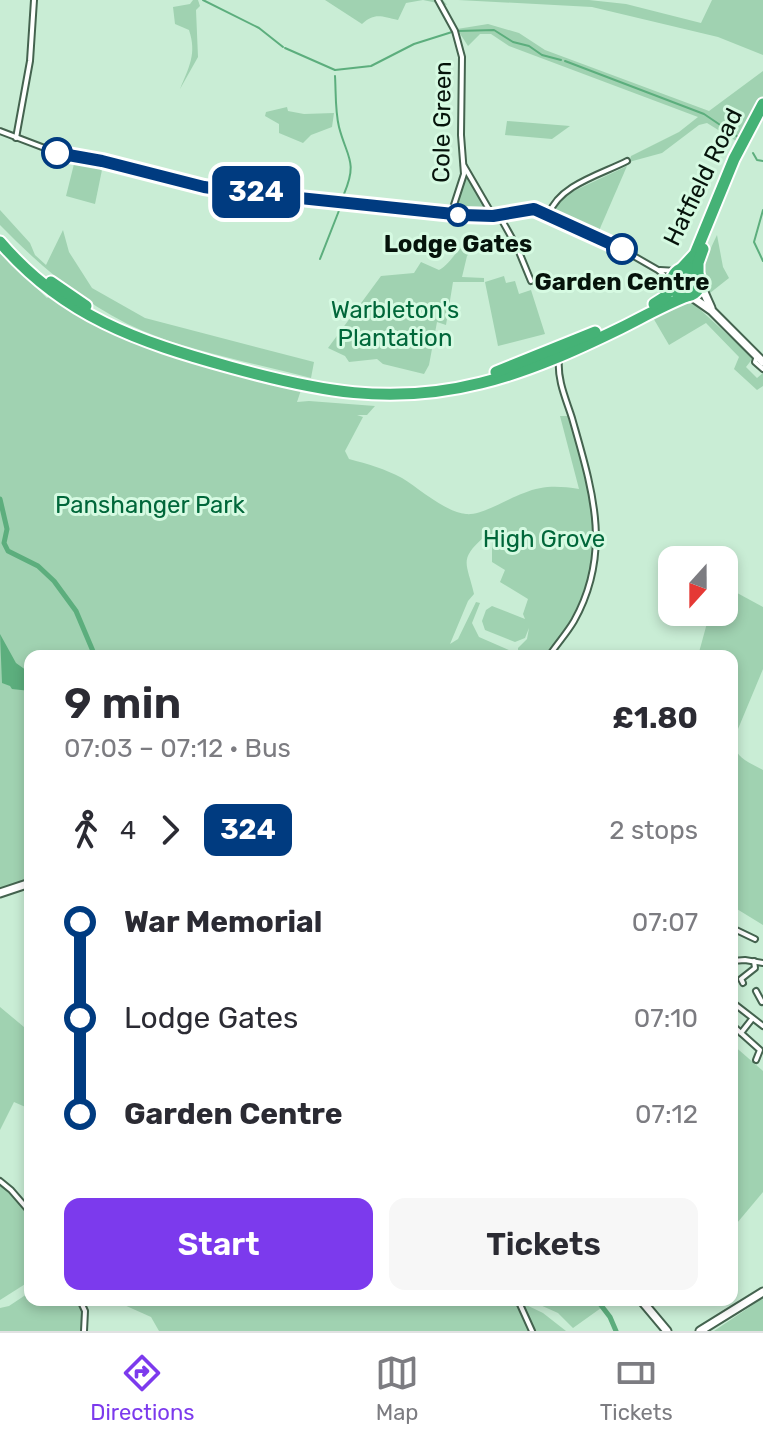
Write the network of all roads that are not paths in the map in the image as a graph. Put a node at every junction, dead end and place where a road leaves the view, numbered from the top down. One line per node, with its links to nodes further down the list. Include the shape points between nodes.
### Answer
1 (34, 0): 6 (street)
2 (438, 0): 8 (street, Cole Green, via 462,57)
3 (763, 104): 15 (highway, Hatfield Road, via 695,254)
4 (763, 118): 16 (highway, Hatfield Road, via 705,242)
5 (0, 131): 6 (street)
6 (16, 138): 10 (street, via 57,153 204,187)
7 (627, 161): 9 (street, via 561,195)
8 (464, 165): 10 (street, Cole Green); 11 (street)
9 (546, 212): 11 (street, via 521,209); 14 (street)
10 (451, 214): 11 (street)
11 (496, 216): 17 (street)
12 (0, 231): 21 (highway, via 40,273 105,318 172,343 313,382 367,389 431,386)
13 (0, 242): 21 (highway, via 51,292 101,323 148,343 299,386 404,396 476,385)
14 (658, 270): 15 (street); 15 (street)
15 (676, 277): 16 (highway, via 691,269); 18 (highway, via 679,294); 21 (highway, Hatfield Road, via 663,299)
16 (699, 278): 18 (highway, via 698,288); 20 (main road)
17 (531, 281)
18 (688, 295): 19 (highway); 20 (main road)
19 (668, 303): 20 (main road, via 692,300); 21 (highway)
20 (710, 310): 22 (main road)
21 (555, 355): 24 (street, via 595,505 597,543 575,620)
22 (760, 359): 23 (street, via 755,362)
23 (763, 369)
24 (553, 650)
25 (24, 885): 26 (main road)
26 (0, 893)
27 (738, 931): 28 (street)
28 (755, 939)
29 (738, 961): 30 (street)
30 (754, 961): 31 (street); 32 (street)
31 (763, 963)
32 (743, 983)
33 (756, 991): 34 (street)
34 (762, 1000)
35 (738, 1007): 36 (street)
36 (752, 1019): 37 (street); 39 (street)
37 (763, 1026)
38 (738, 1030): 39 (street)
39 (741, 1033): 40 (street, via 759,1047)
40 (756, 1060)
41 (0, 1181): 42 (street)
42 (24, 1205)
43 (763, 1292): 50 (main road)
44 (83, 1306): 47 (street)
45 (521, 1306): 48 (street)
46 (646, 1306): 49 (main road)
47 (84, 1331)
48 (532, 1331)
49 (667, 1331)
50 (700, 1331)

